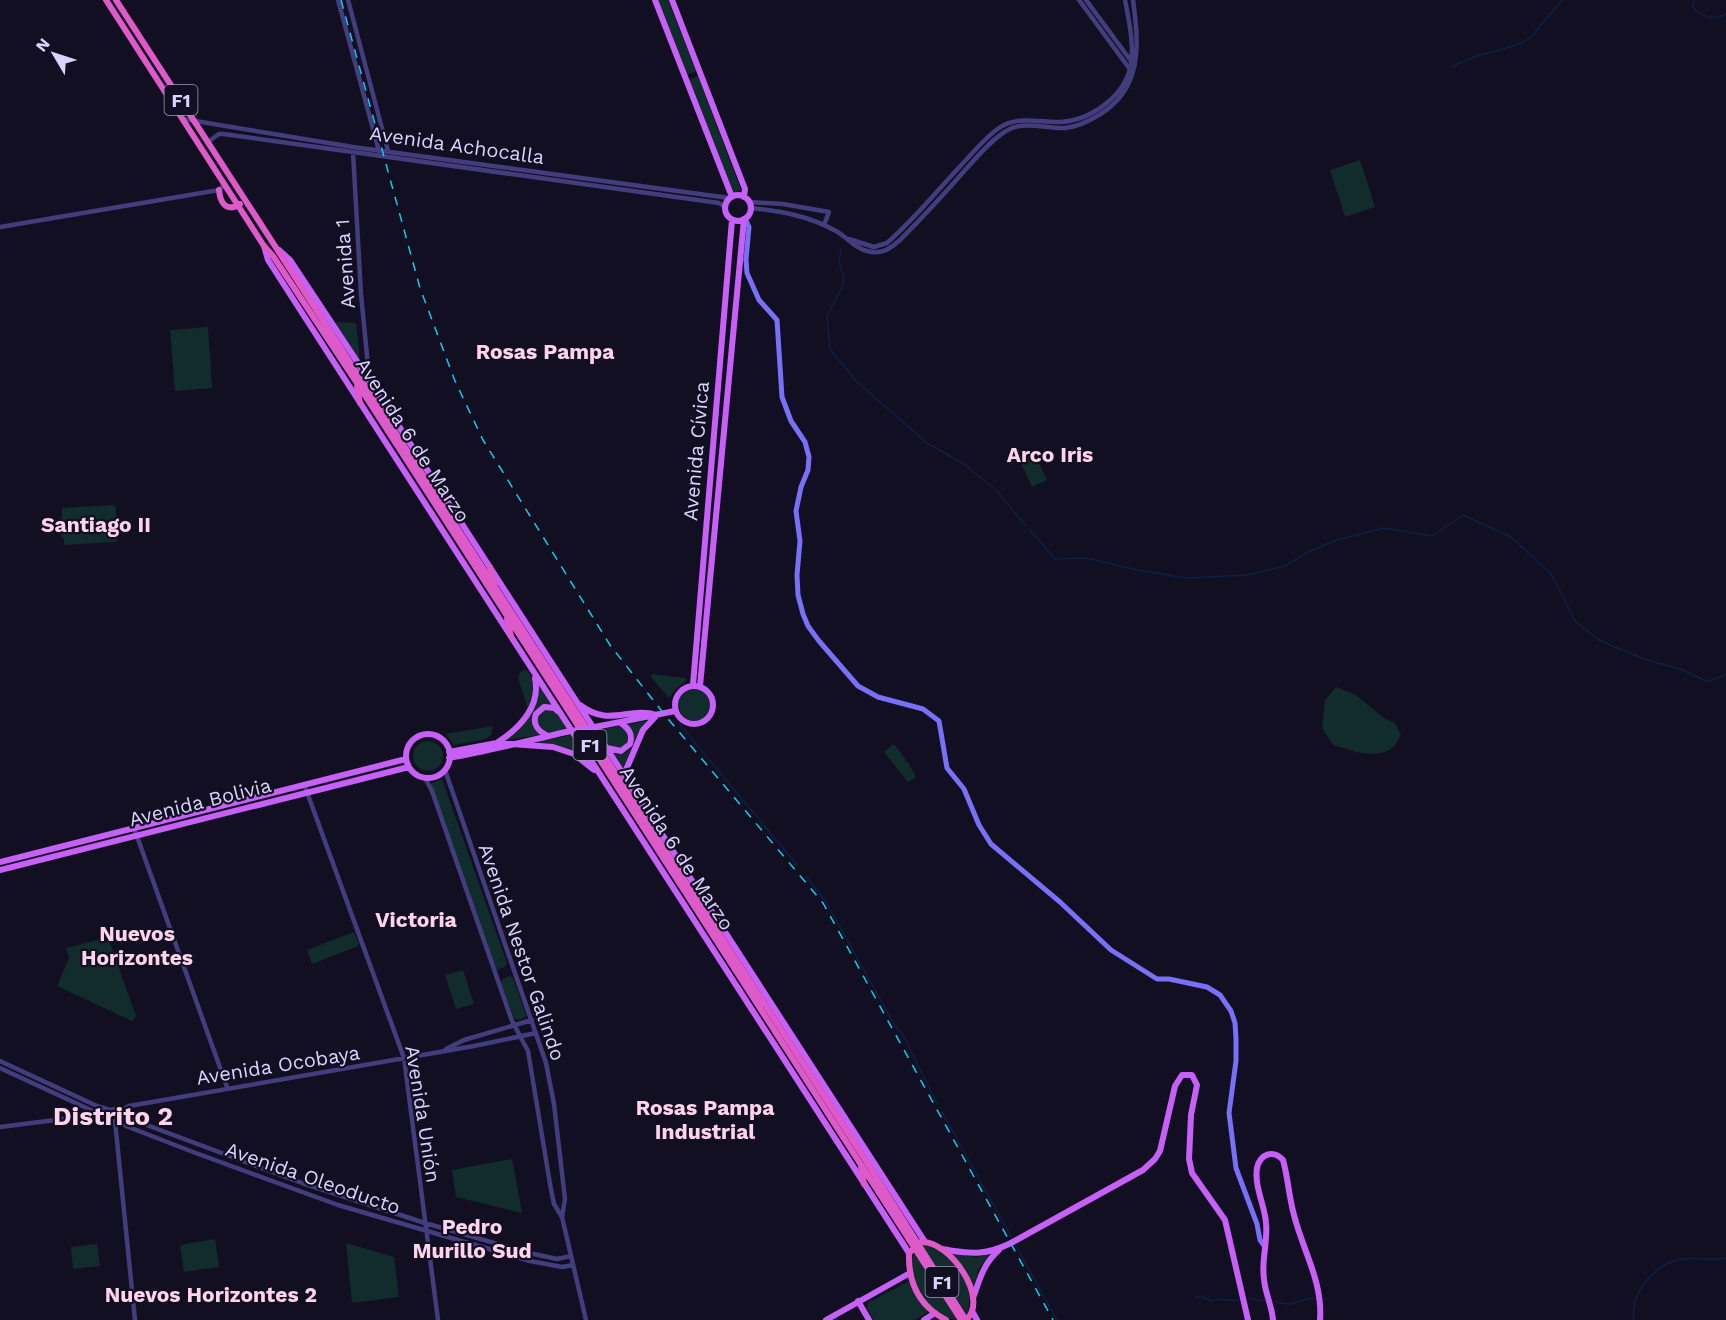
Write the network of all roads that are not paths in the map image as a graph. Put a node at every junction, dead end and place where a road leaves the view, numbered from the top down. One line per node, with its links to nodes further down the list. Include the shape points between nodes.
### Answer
1 (106, 0): 13 (highway, Avenida 6 de Marzo / F1)
2 (116, 0): 14 (highway, Avenida 6 de Marzo / F1)
3 (338, 0): 17 (street)
4 (348, 0): 18 (street)
5 (655, 0): 23 (main road)
6 (672, 0): 25 (main road)
7 (1079, 0): 12 (street)
8 (1086, 0): 11 (street)
9 (1125, 0): 11 (street)
10 (1133, 0): 11 (street)
11 (1133, 63): 12 (street)
12 (1132, 69): 30 (street, via 1116,93 1090,114 1068,121 1021,120 1000,127 887,243 874,247)
13 (181, 119): 14 (street, Avenida Achocalla); 22 (highway, Avenida 6 de Marzo / F1)
14 (194, 120): 15 (highway, Avenida 6 de Marzo / F1); 16 (street, Avenida Achocalla)
15 (208, 142): 19 (street, Avenida Achocalla, via 224,134); 24 (highway, Avenida 6 de Marzo / F1)
16 (353, 147): 17 (street, Avenida Achocalla); 19 (street, Avenida 1)
17 (379, 150): 18 (street, Avenida Achocalla); 20 (street)
18 (388, 150): 21 (street); 23 (street, Avenida Achocalla)
19 (353, 153): 20 (street, Avenida Achocalla); 34 (street, Avenida 1, via 368,366)
20 (381, 156): 21 (street, Avenida Achocalla)
21 (389, 157): 27 (street, Avenida Achocalla, via 719,203)
22 (221, 188): 26 (highway, Avenida 6 de Marzo / F1); 26 (highway, via 220,201 232,208); 31 (street)
23 (730, 198): 25 (main road, via 738,195); 27 (main road)
24 (245, 201): 26 (highway); 33 (highway, Avenida 6 de Marzo / F1)
25 (748, 202): 28 (main road); 30 (street); 30 (street, via 829,212)
26 (238, 206): 32 (highway, Avenida 6 de Marzo / F1)
27 (725, 207): 29 (main road)
28 (745, 219): 29 (main road); 42 (main road, Avenida Cívica); 88 (main road, via 749,227 747,273 759,300 777,320 782,397 809,457 796,511 800,541 796,567 798,595 808,626 858,686 879,697 923,709 939,721 948,768 964,789 991,844 1127,961 1157,979 1207,987 1226,1003 1235,1023 1236,1039 1229,1103 1236,1168)
29 (732, 220): 42 (main road, Avenida Cívica)
30 (825, 225)
31 (0, 226)
32 (264, 246): 35 (highway, Avenida 6 de Marzo / F1); 36 (main road, Avenida 6 de Marzo, via 268,261)
33 (275, 247): 34 (main road, Avenida 6 de Marzo, via 290,260); 38 (highway, Avenida 6 de Marzo / F1)
34 (364, 372): 37 (main road, Avenida 6 de Marzo)
35 (357, 383): 36 (highway); 39 (highway, Avenida 6 de Marzo / F1)
36 (360, 403): 40 (main road, Avenida 6 de Marzo)
37 (490, 567): 38 (highway); 43 (main road, Avenida 6 de Marzo)
38 (497, 592): 65 (highway, Avenida 6 de Marzo / F1)
39 (506, 615): 40 (highway); 80 (highway, Avenida 6 de Marzo / F1)
40 (511, 636): 41 (main road, Avenida 6 de Marzo)
41 (532, 669): 45 (main road, Avenida 6 de Marzo); 49 (main road, via 536,683 530,710 517,729)
42 (696, 686): 44 (main road, via 677,694); 44 (main road, via 708,691 712,698 708,718 689,724)
43 (576, 701): 46 (main road, via 602,716 646,712); 51 (main road, Avenida 6 de Marzo)
44 (675, 711): 46 (main road)
45 (560, 712): 48 (main road, via 544,707 536,714 534,724); 58 (main road, Avenida 6 de Marzo)
46 (657, 716): 47 (main road); 56 (main road, via 643,730)
47 (620, 723): 48 (main road, bridge); 51 (main road, via 631,733 630,744 621,751)
48 (548, 736): 50 (main road)
49 (497, 742): 50 (main road); 52 (main road)
50 (511, 744): 52 (main road, via 498,750); 58 (main road, via 564,750 584,761)
51 (607, 748): 56 (main road, Avenida 6 de Marzo)
52 (449, 755): 53 (main road, via 438,737 423,735 410,743); 55 (main road)
53 (406, 759): 54 (main road); 59 (main road, Avenida Bolivia)
54 (409, 767): 57 (main road); 60 (main road, Avenida Bolivia)
55 (445, 770): 57 (main road); 66 (street, Avenida Nestor Galindo)
56 (626, 777): 64 (main road, Avenida 6 de Marzo)
57 (425, 778): 67 (street, Avenida Nestor Galindo)
58 (603, 779): 81 (main road, Avenida 6 de Marzo)
59 (304, 784): 60 (street, Avenida Unión); 61 (main road, Avenida Bolivia)
60 (307, 792): 61 (main road, Avenida Bolivia); 71 (street, Avenida Unión)
61 (135, 832): 62 (main road, Avenida Bolivia); 63 (main road, Avenida Bolivia); 74 (street)
62 (0, 862)
63 (0, 870)
64 (697, 887): 65 (highway); 85 (main road, Avenida 6 de Marzo)
65 (704, 912): 86 (highway, Avenida 6 de Marzo / F1)
66 (532, 1020): 67 (street, Avenida Ocobaya); 68 (street, Avenida Nestor Galindo)
67 (515, 1026): 69 (street, Avenida Nestor Galindo); 70 (street, Avenida Ocobaya, via 464,1040)
68 (536, 1033): 69 (street, Avenida Ocobaya); 82 (street, Avenida Nestor Galindo, via 554,1104 565,1199)
69 (522, 1036): 70 (street, Avenida Ocobaya); 82 (street, Avenida Nestor Galindo, via 528,1051 554,1204)
70 (444, 1051): 71 (street, Avenida Ocobaya)
71 (404, 1058): 74 (street, Avenida Ocobaya); 83 (street, Avenida Unión)
72 (0, 1061): 75 (street)
73 (0, 1068): 76 (street)
74 (227, 1088): 77 (street, Avenida Ocobaya, via 129,1106)
75 (110, 1110): 77 (street, via 116,1109); 78 (street)
76 (99, 1115): 78 (street); 79 (street)
77 (118, 1117): 78 (street, via 111,1121); 83 (street, Avenida Oleoducto); 84 (street, Avenida Oleoducto, via 155,1137 264,1179); 98 (street)
78 (108, 1118)
79 (0, 1127)
80 (861, 1164): 81 (highway); 86 (highway, Avenida 6 de Marzo / F1)
81 (864, 1184): 90 (main road, Avenida 6 de Marzo)
82 (562, 1217): 91 (street, Avenida Nestor Galindo)
83 (425, 1223): 84 (street, Avenida Unión); 91 (street, Avenida Oleoducto, via 529,1253 557,1259)
84 (426, 1232): 92 (street, Avenida Oleoducto, via 530,1261 562,1267); 99 (street, Avenida Unión)
85 (925, 1242): 86 (highway, F1); 89 (highway, F1)
86 (916, 1245): 90 (highway, F1); 105 (highway, Avenida 6 de Marzo / F1); 106 (highway, Avenida 6 de Marzo / F1)
87 (1004, 1246): 89 (main road, via 976,1254); 94 (main road, via 985,1265); 108 (main road, via 1057,1220 1155,1159 1163,1143 1175,1086 1182,1075 1192,1075 1197,1085 1191,1114 1192,1173 1225,1221)
88 (1265, 1247): 109 (main road, via 1264,1279); 110 (main road, via 1266,1222 1257,1169 1262,1158 1272,1153 1283,1160 1293,1215 1318,1284)
89 (942, 1249): 94 (highway, F1, via 963,1270)
90 (909, 1253): 93 (highway, F1)
91 (571, 1256): 92 (street, Avenida Nestor Galindo)
92 (573, 1265): 100 (street, Avenida Nestor Galindo)
93 (910, 1274): 95 (main road); 97 (highway, F1, via 916,1292)
94 (972, 1298): 96 (highway, F1)
95 (858, 1301): 101 (main road); 102 (main road)
96 (972, 1311): 106 (highway, F1); 107 (main road)
97 (935, 1313): 103 (main road); 104 (highway, F1)
98 (135, 1320)
99 (438, 1320)
100 (586, 1320)
101 (826, 1320)
102 (869, 1320)
103 (924, 1320)
104 (946, 1320)
105 (961, 1320)
106 (966, 1320)
107 (977, 1320)
108 (1248, 1320)
109 (1273, 1320)
110 (1320, 1320)

